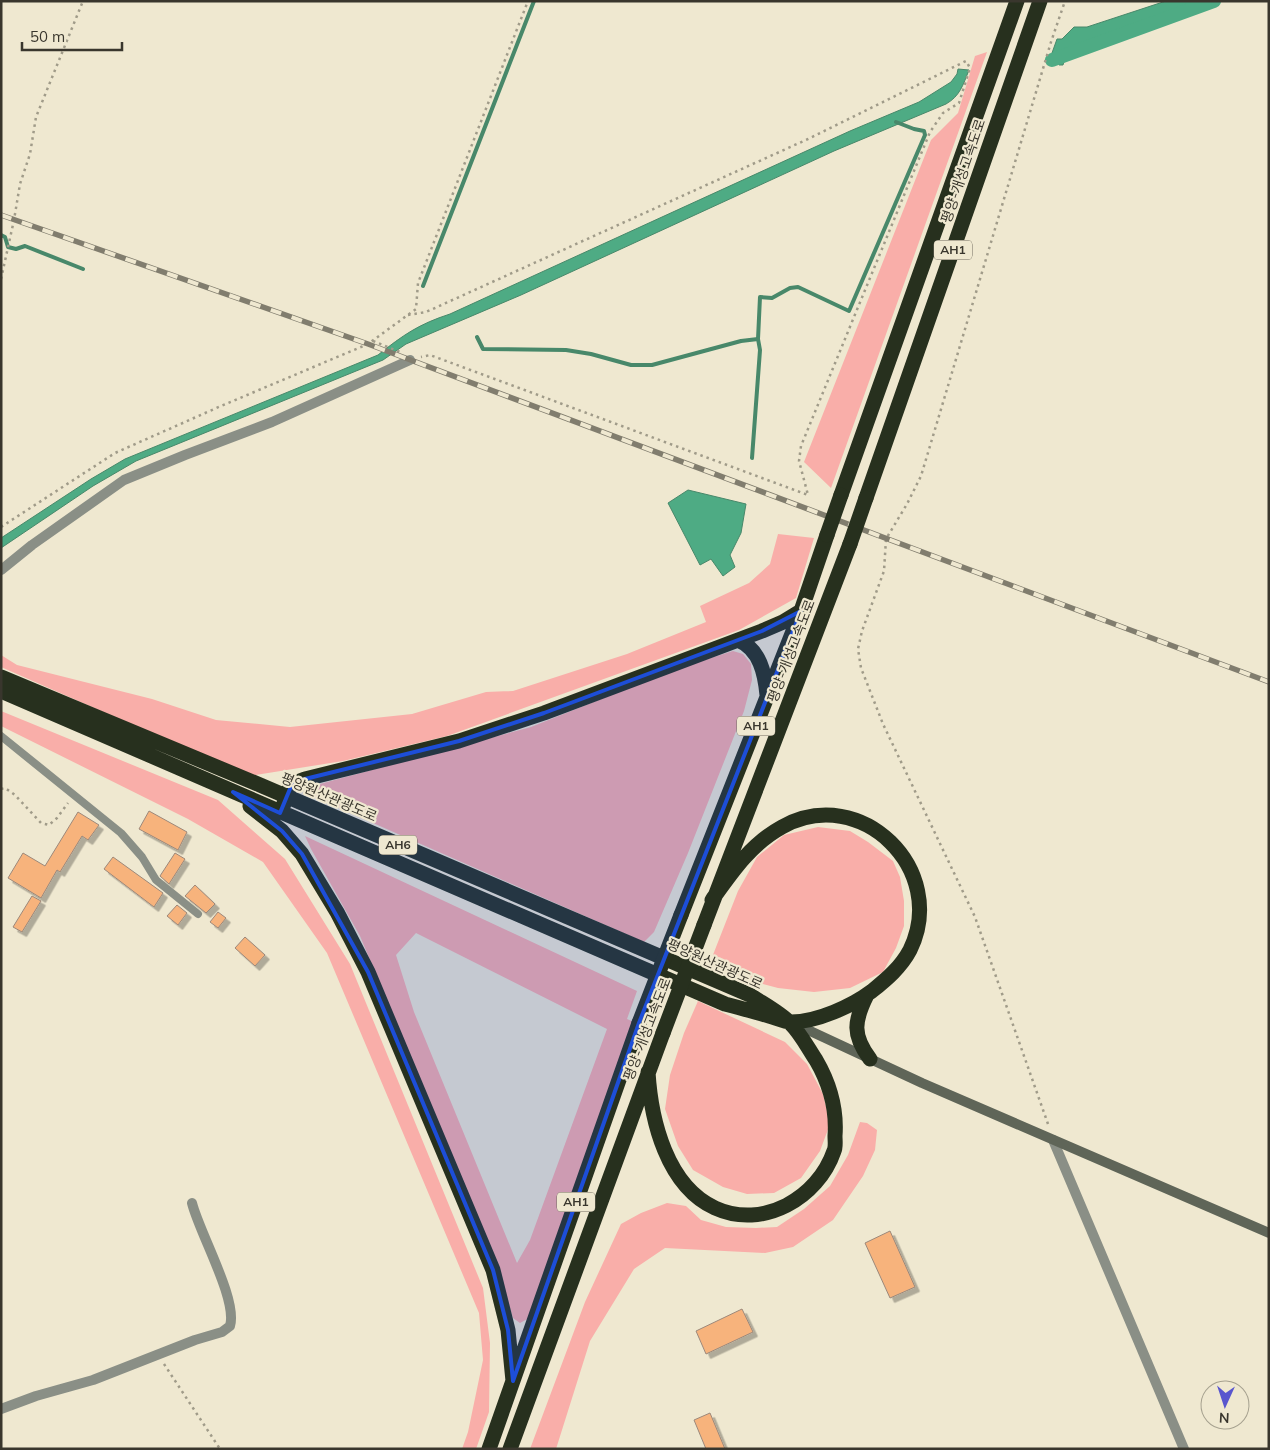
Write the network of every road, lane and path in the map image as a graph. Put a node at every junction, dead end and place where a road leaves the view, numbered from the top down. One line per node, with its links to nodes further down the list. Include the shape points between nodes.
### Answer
1 (84, 1): 6 (path, via 36,117)
2 (528, 1): 7 (path, via 418,283 416,309)
3 (1017, 1): 12 (highway, 평양-개성고속도로 / AH1, bridge)
4 (1040, 1): 23 (highway, 평양-개성고속도로 / AH1, bridge, via 850,544)
5 (1065, 1): 29 (path, via 921,476 886,539 884,571 858,649 861,668 883,724 975,917)
6 (1, 279)
7 (408, 315): 8 (path); 9 (path, via 426,312 808,138 966,61 970,68 959,103 943,113 930,132 801,446 799,461 808,495 430,355)
8 (373, 342): 9 (path, via 411,356); 10 (path, via 115,453)
9 (410, 360): 11 (street, via 272,422 124,480)
10 (1, 527)
11 (1, 570)
12 (801, 611): 13 (highway); 16 (highway, 평양-개성고속도로 / AH1)
13 (738, 640): 16 (highway, via 747,643 754,652 766,681); 21 (highway, via 468,738 305,779 292,784)
14 (1, 677): 21 (highway, 평양원산관광도로 / AH6)
15 (1, 692): 19 (highway, 평양원산관광도로 / AH6)
16 (767, 697): 33 (highway, 평양-개성고속도로 / AH1, bridge, via 639,1023)
17 (1, 736): 20 (lane)
18 (1, 789): 20 (path, via 15,795 41,824 49,825)
19 (233, 792): 22 (highway, 평양원산관광도로 / AH6); 33 (highway, via 282,830 302,854 368,972 494,1270 508,1330)
20 (72, 795): 24 (lane, via 121,833 142,857 156,880)
21 (285, 796): 22 (highway, via 283,803); 26 (highway, 평양원산관광도로 / AH6, via 750,995)
22 (290, 817): 26 (highway, 평양원산관광도로 / AH6, via 725,1004)
23 (712, 900): 25 (highway, via 753,847 797,820 840,816 881,833 902,854 912,873 918,894 918,923 910,950 902,963); 28 (highway, 평양-개성고속도로 / AH1, bridge)
24 (198, 914)
25 (867, 995): 26 (highway, via 833,1012); 27 (highway, via 859,1010 856,1028 859,1042)
26 (790, 1022): 27 (street); 28 (highway, via 822,1072 831,1094 836,1123 835,1150 811,1189 783,1208 758,1214 731,1213 706,1203 684,1184 670,1162 658,1128 649,1092)
27 (870, 1059): 29 (street)
28 (648, 1072): 37 (highway, 평양-개성고속도로 / AH1)
29 (1053, 1140): 31 (street); 38 (street)
30 (192, 1203): 32 (street, via 224,1288 232,1320 222,1332)
31 (1269, 1233)
32 (157, 1355): 34 (street, via 92,1380); 35 (path)
33 (513, 1381): 36 (highway, 평양-개성고속도로 / AH1)
34 (1, 1408)
35 (220, 1449)
36 (489, 1449)
37 (510, 1449)
38 (1184, 1449)

